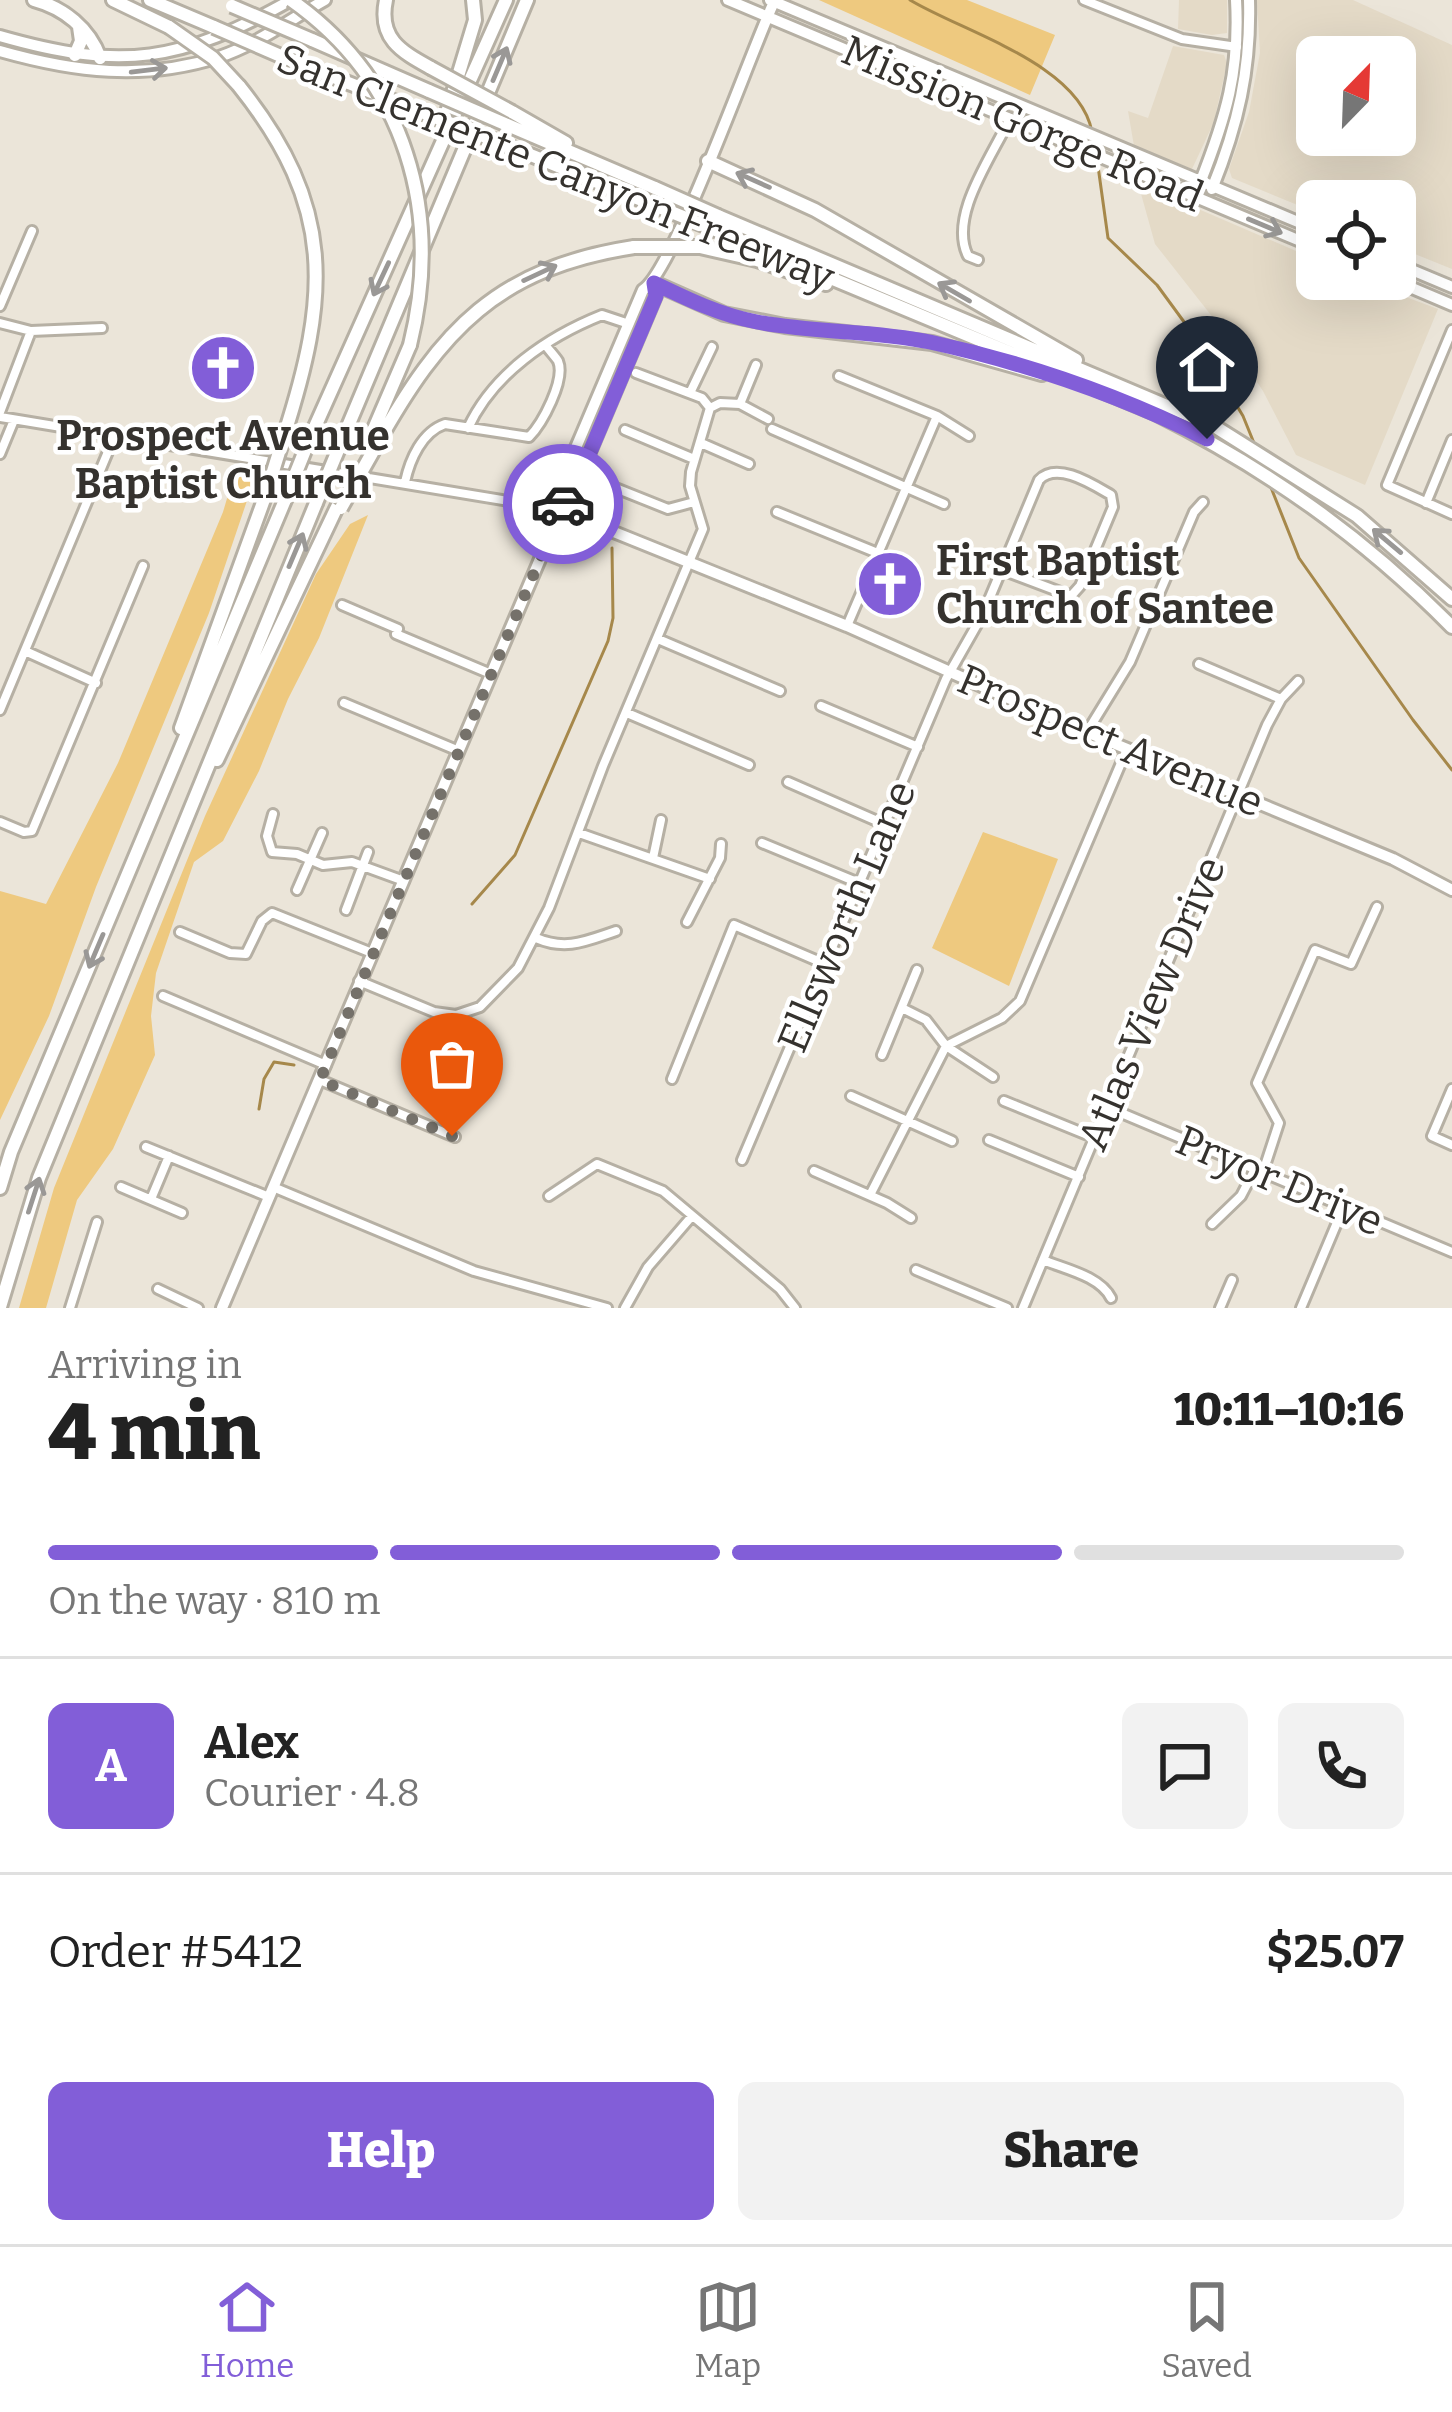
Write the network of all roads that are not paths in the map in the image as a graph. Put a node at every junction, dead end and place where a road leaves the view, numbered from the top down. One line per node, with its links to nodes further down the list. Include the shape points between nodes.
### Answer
1 (34, 0): 17 (highway)
2 (113, 0): 117 (highway, bridge, via 213,58 269,123 311,226 318,284 315,327 266,494)
3 (150, 0): 31 (highway, San Clemente Canyon Freeway, bridge, via 649,203)
4 (217, 0): 24 (highway, San Clemente Canyon Freeway, bridge)
5 (291, 0): 22 (main road, via 213,41); 78 (highway, bridge, via 336,36 388,109 418,190 424,238 404,367)
6 (325, 0): 22 (main road, one-way to 6, via 173,67 221,56)
7 (386, 0): 24 (highway, bridge, via 389,40)
8 (473, 0): 26 (highway, via 473,29)
9 (506, 0): 26 (highway)
10 (527, 0): 110 (highway, one-way to 10, bridge)
11 (728, 0): 16 (main road, Mission Gorge Road)
12 (1084, 0): 19 (street, via 1181,39)
13 (1236, 0): 19 (main road)
14 (1249, 0): 19 (main road)
15 (772, 1): 16 (main road); 27 (main road, Mission Gorge Road)
16 (767, 17): 23 (main road, Mission Gorge Road); 25 (main road)
17 (79, 26): 21 (highway); 22 (highway)
18 (0, 36): 21 (main road)
19 (1244, 47): 27 (main road); 28 (main road, via 1243,99)
20 (0, 51): 22 (main road)
21 (75, 55): 22 (main road)
22 (101, 65)
23 (1010, 117): 29 (main road, Mission Gorge Road); 34 (street, via 962,218 962,242)
24 (508, 118): 31 (highway, San Clemente Canyon Freeway, bridge)
25 (708, 161): 36 (main road); 50 (highway, one-way to 25, via 844,226)
26 (427, 176): 117 (highway, one-way to 117, bridge)
27 (1200, 181): 28 (main road, Mission Gorge Road); 29 (main road)
28 (1214, 187): 29 (main road); 30 (main road, Mission Gorge Road)
29 (1202, 200): 33 (main road, Mission Gorge Road, one-way to 33)
30 (1296, 221)
31 (715, 222): 46 (highway, San Clemente Canyon Freeway); 50 (highway, San Clemente Canyon Freeway)
32 (32, 231): 40 (street)
33 (1296, 239)
34 (978, 260)
35 (1416, 272): 37 (main road)
36 (654, 283): 42 (main road); 53 (highway, via 740,318 932,343); 79 (main road, via 656,296 571,497)
37 (1452, 287)
38 (1416, 289): 39 (main road)
39 (1452, 304)
40 (0, 306)
41 (0, 323): 45 (street)
42 (629, 324): 47 (street, via 602,315); 79 (main road)
43 (102, 328): 45 (street)
44 (1452, 330): 76 (street, via 1387,485)
45 (31, 331): 57 (street)
46 (980, 340): 53 (highway, San Clemente Canyon Freeway); 78 (highway, one-way to 46, bridge, via 445,340 490,301 563,262 634,247 700,248 758,260)
47 (545, 345): 61 (street, via 521,360); 61 (street, via 560,374 538,428 523,438)
48 (712, 347): 54 (street)
49 (756, 365): 55 (street)
50 (1091, 372): 86 (highway, San Clemente Canyon Freeway, one-way to 50, via 1318,488 1196,418)
51 (636, 373): 54 (street)
52 (839, 376): 58 (street)
53 (1096, 389): 89 (highway, San Clemente Canyon Freeway, via 1207,439 1330,517)
54 (690, 393): 56 (street)
55 (740, 404): 56 (street); 59 (street)
56 (710, 408): 67 (street)
57 (0, 414): 60 (street, Prospect Avenue)
58 (937, 416): 65 (street); 72 (street)
59 (768, 418)
60 (14, 420): 64 (street, Prospect Avenue); 68 (street)
61 (468, 428): 71 (street, via 436,427)
62 (772, 429): 72 (street)
63 (625, 430): 69 (street)
64 (115, 435): 71 (street, Prospect Avenue); 91 (street)
65 (969, 436)
66 (1452, 440): 76 (street)
67 (701, 443): 69 (street); 70 (street)
68 (0, 454)
69 (694, 459): 74 (street)
70 (749, 464)
71 (405, 482): 79 (street, Prospect Avenue)
72 (907, 486): 77 (street); 82 (street)
73 (613, 487): 74 (street, via 668,509)
74 (694, 502): 83 (street, via 703,530)
75 (1203, 502): 103 (street, via 1130,662)
76 (1426, 503): 81 (street)
77 (944, 504)
78 (339, 507): 110 (highway)
79 (557, 509): 83 (main road, Prospect Avenue); 94 (main road)
80 (777, 512): 82 (street)
81 (1452, 514)
82 (880, 554): 88 (street)
83 (689, 563): 88 (main road, Prospect Avenue); 90 (street)
84 (143, 566): 96 (street)
85 (1003, 570): 85 (street, Ellsworth Lane, via 1047,472 1112,495 1071,596); 93 (street, Ellsworth Lane)
86 (1452, 599)
87 (342, 605): 94 (street)
88 (847, 626): 93 (main road, Prospect Avenue)
89 (1452, 626)
90 (658, 639): 97 (street); 102 (street)
91 (25, 651): 96 (street); 101 (street)
92 (1199, 664): 98 (street)
93 (950, 672): 103 (main road, Prospect Avenue); 104 (street, Ellsworth Lane)
94 (491, 674): 106 (main road)
95 (1298, 681): 98 (street, Atlas View Drive)
96 (96, 683): 113 (street, via 30,832)
97 (780, 691)
98 (1282, 699): 109 (street, Atlas View Drive)
99 (344, 703): 106 (street)
100 (821, 706): 104 (street)
101 (0, 710)
102 (628, 713): 107 (street); 116 (street)
103 (1087, 732): 105 (main road, Prospect Avenue)
104 (918, 746): 114 (street, Ellsworth Lane)
105 (1127, 749): 109 (main road, Prospect Avenue); 141 (street, via 1020,1000)
106 (459, 751): 125 (main road)
107 (749, 764)
108 (788, 782): 114 (street)
109 (1237, 796): 128 (main road, Prospect Avenue); 150 (street, Atlas View Drive)
110 (189, 814): 180 (highway, one-way to 110, via 39,1178)
111 (273, 814): 122 (street, via 272,852)
112 (661, 820): 121 (street)
113 (0, 822)
114 (884, 824): 126 (street, Ellsworth Lane)
115 (322, 832): 122 (street)
116 (579, 833): 121 (street); 134 (street)
117 (141, 843): 164 (highway, one-way to 164)
118 (762, 843): 126 (street)
119 (721, 844): 124 (street)
120 (368, 852): 123 (street)
121 (653, 858): 124 (street)
122 (310, 860): 123 (street); 127 (street)
123 (363, 866): 125 (street); 130 (street)
124 (710, 879): 131 (street)
125 (404, 881): 135 (main road)
126 (859, 884): 136 (street, Ellsworth Lane)
127 (297, 890)
128 (1452, 890)
129 (1377, 907): 161 (street, via 1351,964 1315,950 1257,1083 1279,1123)
130 (346, 910)
131 (687, 922)
132 (616, 931): 134 (street, via 574,945)
133 (180, 932): 135 (street, via 246,954 272,913)
134 (536, 938): 138 (street, via 511,978 470,1012 434,1012)
135 (372, 953): 138 (main road)
136 (825, 964): 145 (street, via 734,925); 159 (street, Ellsworth Lane)
137 (917, 970): 140 (street)
138 (359, 981): 143 (main road)
139 (163, 996): 143 (street)
140 (902, 1008): 141 (street, via 931,1023); 142 (street)
141 (946, 1046): 144 (street); 151 (street)
142 (882, 1055)
143 (326, 1065): 146 (main road)
144 (993, 1077)
145 (672, 1079)
146 (320, 1080): 152 (street); 165 (main road)
147 (1452, 1089): 156 (street, via 1432,1136)
148 (851, 1096): 151 (street)
149 (1004, 1100): 153 (street)
150 (1107, 1107): 153 (street, Atlas View Drive); 161 (street, Pryor Drive)
151 (907, 1120): 154 (street); 166 (street)
152 (455, 1137)
153 (1095, 1138): 162 (street, Atlas View Drive)
154 (952, 1141)
155 (989, 1141): 162 (street)
156 (1452, 1145)
157 (146, 1147): 158 (street)
158 (169, 1156): 165 (street); 168 (street)
159 (742, 1160)
160 (814, 1171): 166 (street)
161 (1259, 1171): 169 (street, Pryor Drive); 174 (street)
162 (1078, 1177): 176 (street, Atlas View Drive)
163 (121, 1186): 168 (street)
164 (0, 1188)
165 (272, 1192): 185 (main road); 186 (street, via 474,1271)
166 (871, 1195): 172 (street)
167 (549, 1196): 171 (street, via 601,1164 663,1191)
168 (151, 1199): 170 (street)
169 (1344, 1206): 175 (street, Pryor Drive); 191 (street)
170 (182, 1213)
171 (692, 1216): 181 (street); 187 (street)
172 (911, 1218)
173 (97, 1222): 182 (street)
174 (1212, 1224)
175 (1452, 1252)
176 (1043, 1260): 179 (street, via 1094,1281); 189 (street, Atlas View Drive)
177 (916, 1270): 188 (street)
178 (1232, 1280): 190 (street)
179 (1111, 1298)
180 (0, 1307)
181 (792, 1307)
182 (70, 1308)
183 (161, 1308): 184 (street, via 162,1292)
184 (199, 1308)
185 (222, 1308)
186 (607, 1308)
187 (625, 1308)
188 (1007, 1308)
189 (1023, 1308)
190 (1220, 1308)
191 (1301, 1308)

